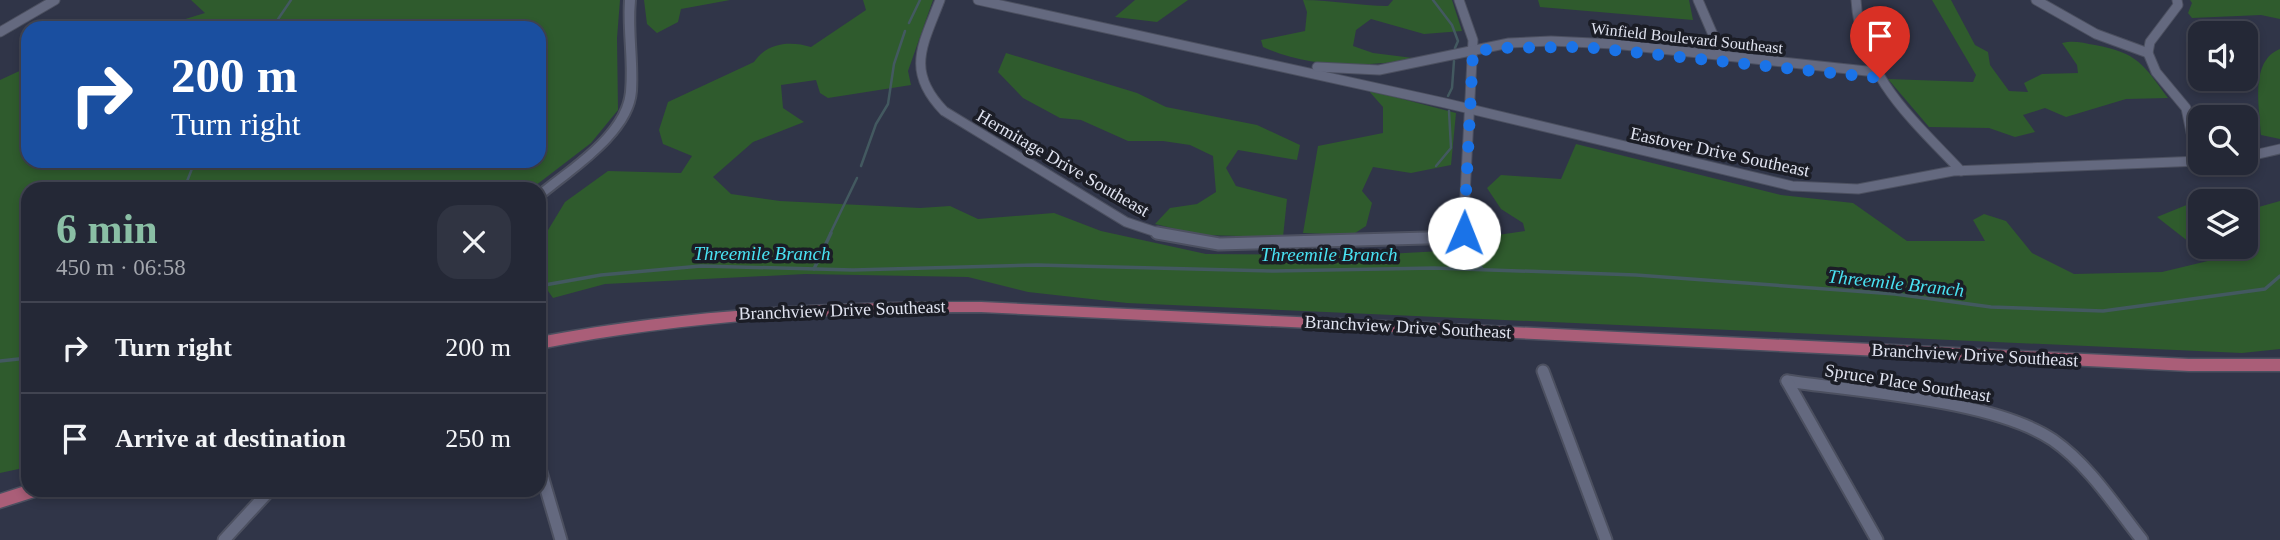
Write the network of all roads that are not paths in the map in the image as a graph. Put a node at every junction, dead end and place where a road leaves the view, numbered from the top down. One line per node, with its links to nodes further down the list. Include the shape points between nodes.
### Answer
1 (55, 0): 11 (street)
2 (630, 0): 22 (street, via 632,93 628,111 603,141)
3 (940, 0): 16 (street, Hermitage Drive Southeast, via 918,66 931,100 1126,222 1164,235 1219,244 1461,237)
4 (978, 0): 16 (street, Eastover Drive Southeast)
5 (1010, 0): 12 (street, Winfield Boulevard Southeast, via 1328,69 1379,70)
6 (1459, 0): 12 (street, via 1469,23)
7 (1698, 0): 14 (street)
8 (1856, 0): 15 (street, via 1861,43)
9 (2036, 0): 13 (street, via 2096,34)
10 (2177, 0): 13 (street, via 2178,5 2150,42)
11 (0, 32)
12 (1473, 52): 14 (street, Winfield Boulevard Southeast, via 1565,46); 16 (street)
13 (2148, 53): 17 (street)
14 (1723, 58): 15 (street, Winfield Boulevard Southeast)
15 (1878, 75): 21 (street)
16 (1469, 109): 21 (street, Eastover Drive Southeast, via 1792,186 1858,189)
17 (2188, 117)
18 (2280, 149): 19 (street)
19 (2258, 154)
20 (2188, 161): 21 (street, Eastover Drive Southeast)
21 (1961, 171)
22 (546, 191)
23 (546, 342): 24 (main road, Branchview Drive Southeast, via 744,311 968,306 2175,364)
24 (2280, 365)
25 (1543, 371): 32 (street)
26 (546, 489): 31 (street)
27 (21, 494): 29 (main road)
28 (264, 497): 30 (street)
29 (0, 501)
30 (224, 540)
31 (561, 540)
32 (1606, 540)
33 (1877, 540): 34 (street, Spruce Place Southeast, via 1787,382 1978,410 2029,428 2080,463)
34 (2142, 540)

